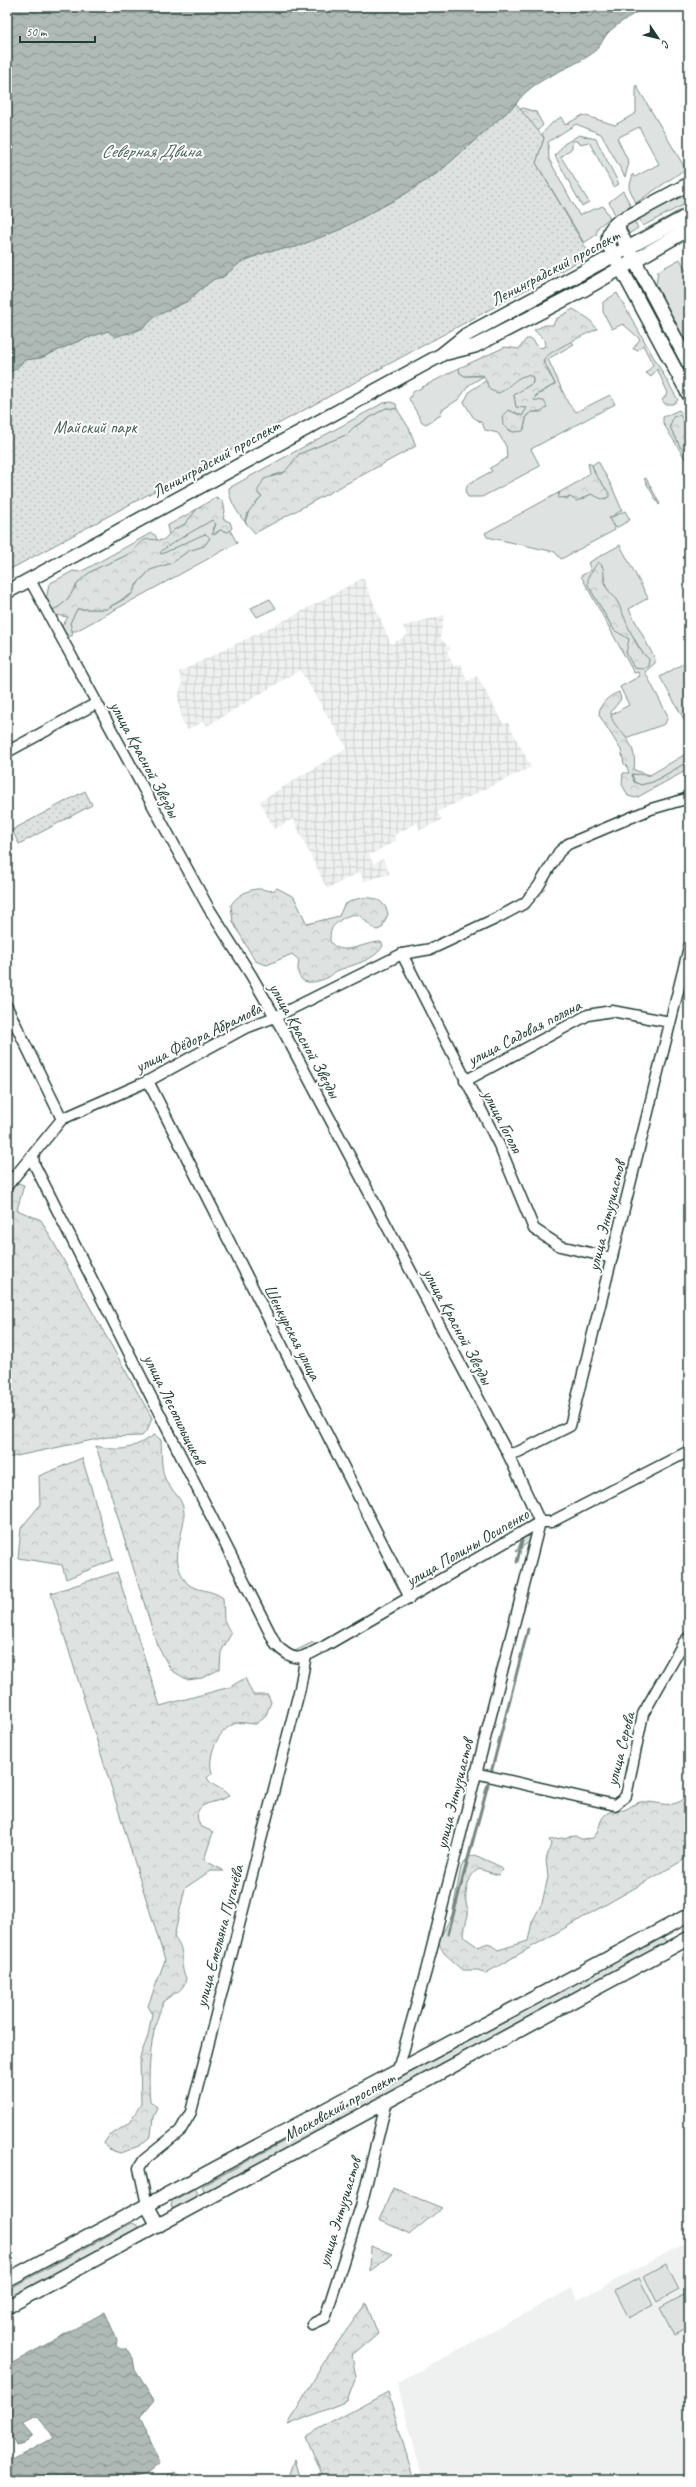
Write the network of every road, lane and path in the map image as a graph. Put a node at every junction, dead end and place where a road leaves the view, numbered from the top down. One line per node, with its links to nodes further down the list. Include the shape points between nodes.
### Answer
1 (689, 184): 3 (main road)
2 (689, 215): 5 (main road, Ленинградский проспект)
3 (618, 222): 5 (main road, via 619,231); 6 (main road, via 610,229 608,238)
4 (689, 230): 5 (main road, Ленинградский проспект)
5 (631, 255): 6 (main road, Ленинградский проспект); 7 (main road)
6 (618, 263): 8 (main road); 9 (main road, Ленинградский проспект, via 466,335 441,355)
7 (689, 364)
8 (689, 395)
9 (30, 580): 10 (main road, Ленинградский проспект); 11 (street, улица Красной Звезды)
10 (7, 592)
11 (97, 703): 12 (street); 17 (street, улица Красной Звезды, via 208,907)
12 (7, 752)
13 (689, 798): 15 (street, улица Фёдора Абрамова, via 651,809 568,844 559,852 525,903 461,937 431,949)
14 (689, 947): 18 (street, улица Энтузиастов)
15 (402, 954): 17 (street, улица Фёдора Абрамова); 20 (street, улица Гоголя)
16 (7, 1007): 21 (street)
17 (275, 1017): 19 (street, улица Фёдора Абрамова, via 243,1029); 26 (street, улица Красной Звезды)
18 (670, 1022): 20 (street, улица Садовая поляна, via 612,1011 588,1015); 24 (street, улица Энтузиастов)
19 (148, 1080): 21 (street, улица Фёдора Абрамова); 28 (street, Шенкурская улица)
20 (465, 1081): 24 (street, улица Гоголя, via 499,1145 534,1229 560,1246)
21 (62, 1119): 22 (street, улица Фёдора Абрамова)
22 (32, 1155): 23 (street, улица Фёдора Абрамова); 30 (street, улица Лесопильщиков, via 34,1164 276,1645 289,1657)
23 (7, 1186)
24 (612, 1258): 26 (street, улица Энтузиастов, via 570,1426 518,1452)
25 (689, 1451): 27 (street, улица Полины Осипенко, via 550,1522)
26 (508, 1454): 27 (street, улица Красной Звезды)
27 (540, 1522): 28 (street, улица Полины Осипенко); 31 (street, улица Энтузиастов)
28 (410, 1598): 30 (street, улица Полины Осипенко)
29 (689, 1637): 31 (street, улица Серова, via 643,1714 626,1796 615,1805)
30 (306, 1655): 36 (street, улица Емельяна Пугачёва, via 297,1701 191,2112 180,2131 144,2160 139,2168)
31 (475, 1773): 34 (street, улица Энтузиастов, via 426,1971)
32 (689, 1915): 34 (main road, Московский проспект)
33 (689, 1938): 35 (main road, Московский проспект)
34 (397, 2072): 36 (main road, Московский проспект)
35 (388, 2100): 37 (main road, Московский проспект); 40 (street, улица Энтузиастов, via 360,2206 325,2318)
36 (147, 2205): 37 (main road); 38 (main road, Московский проспект)
37 (158, 2226): 39 (main road, Московский проспект)
38 (7, 2280)
39 (7, 2307)
40 (312, 2324)

